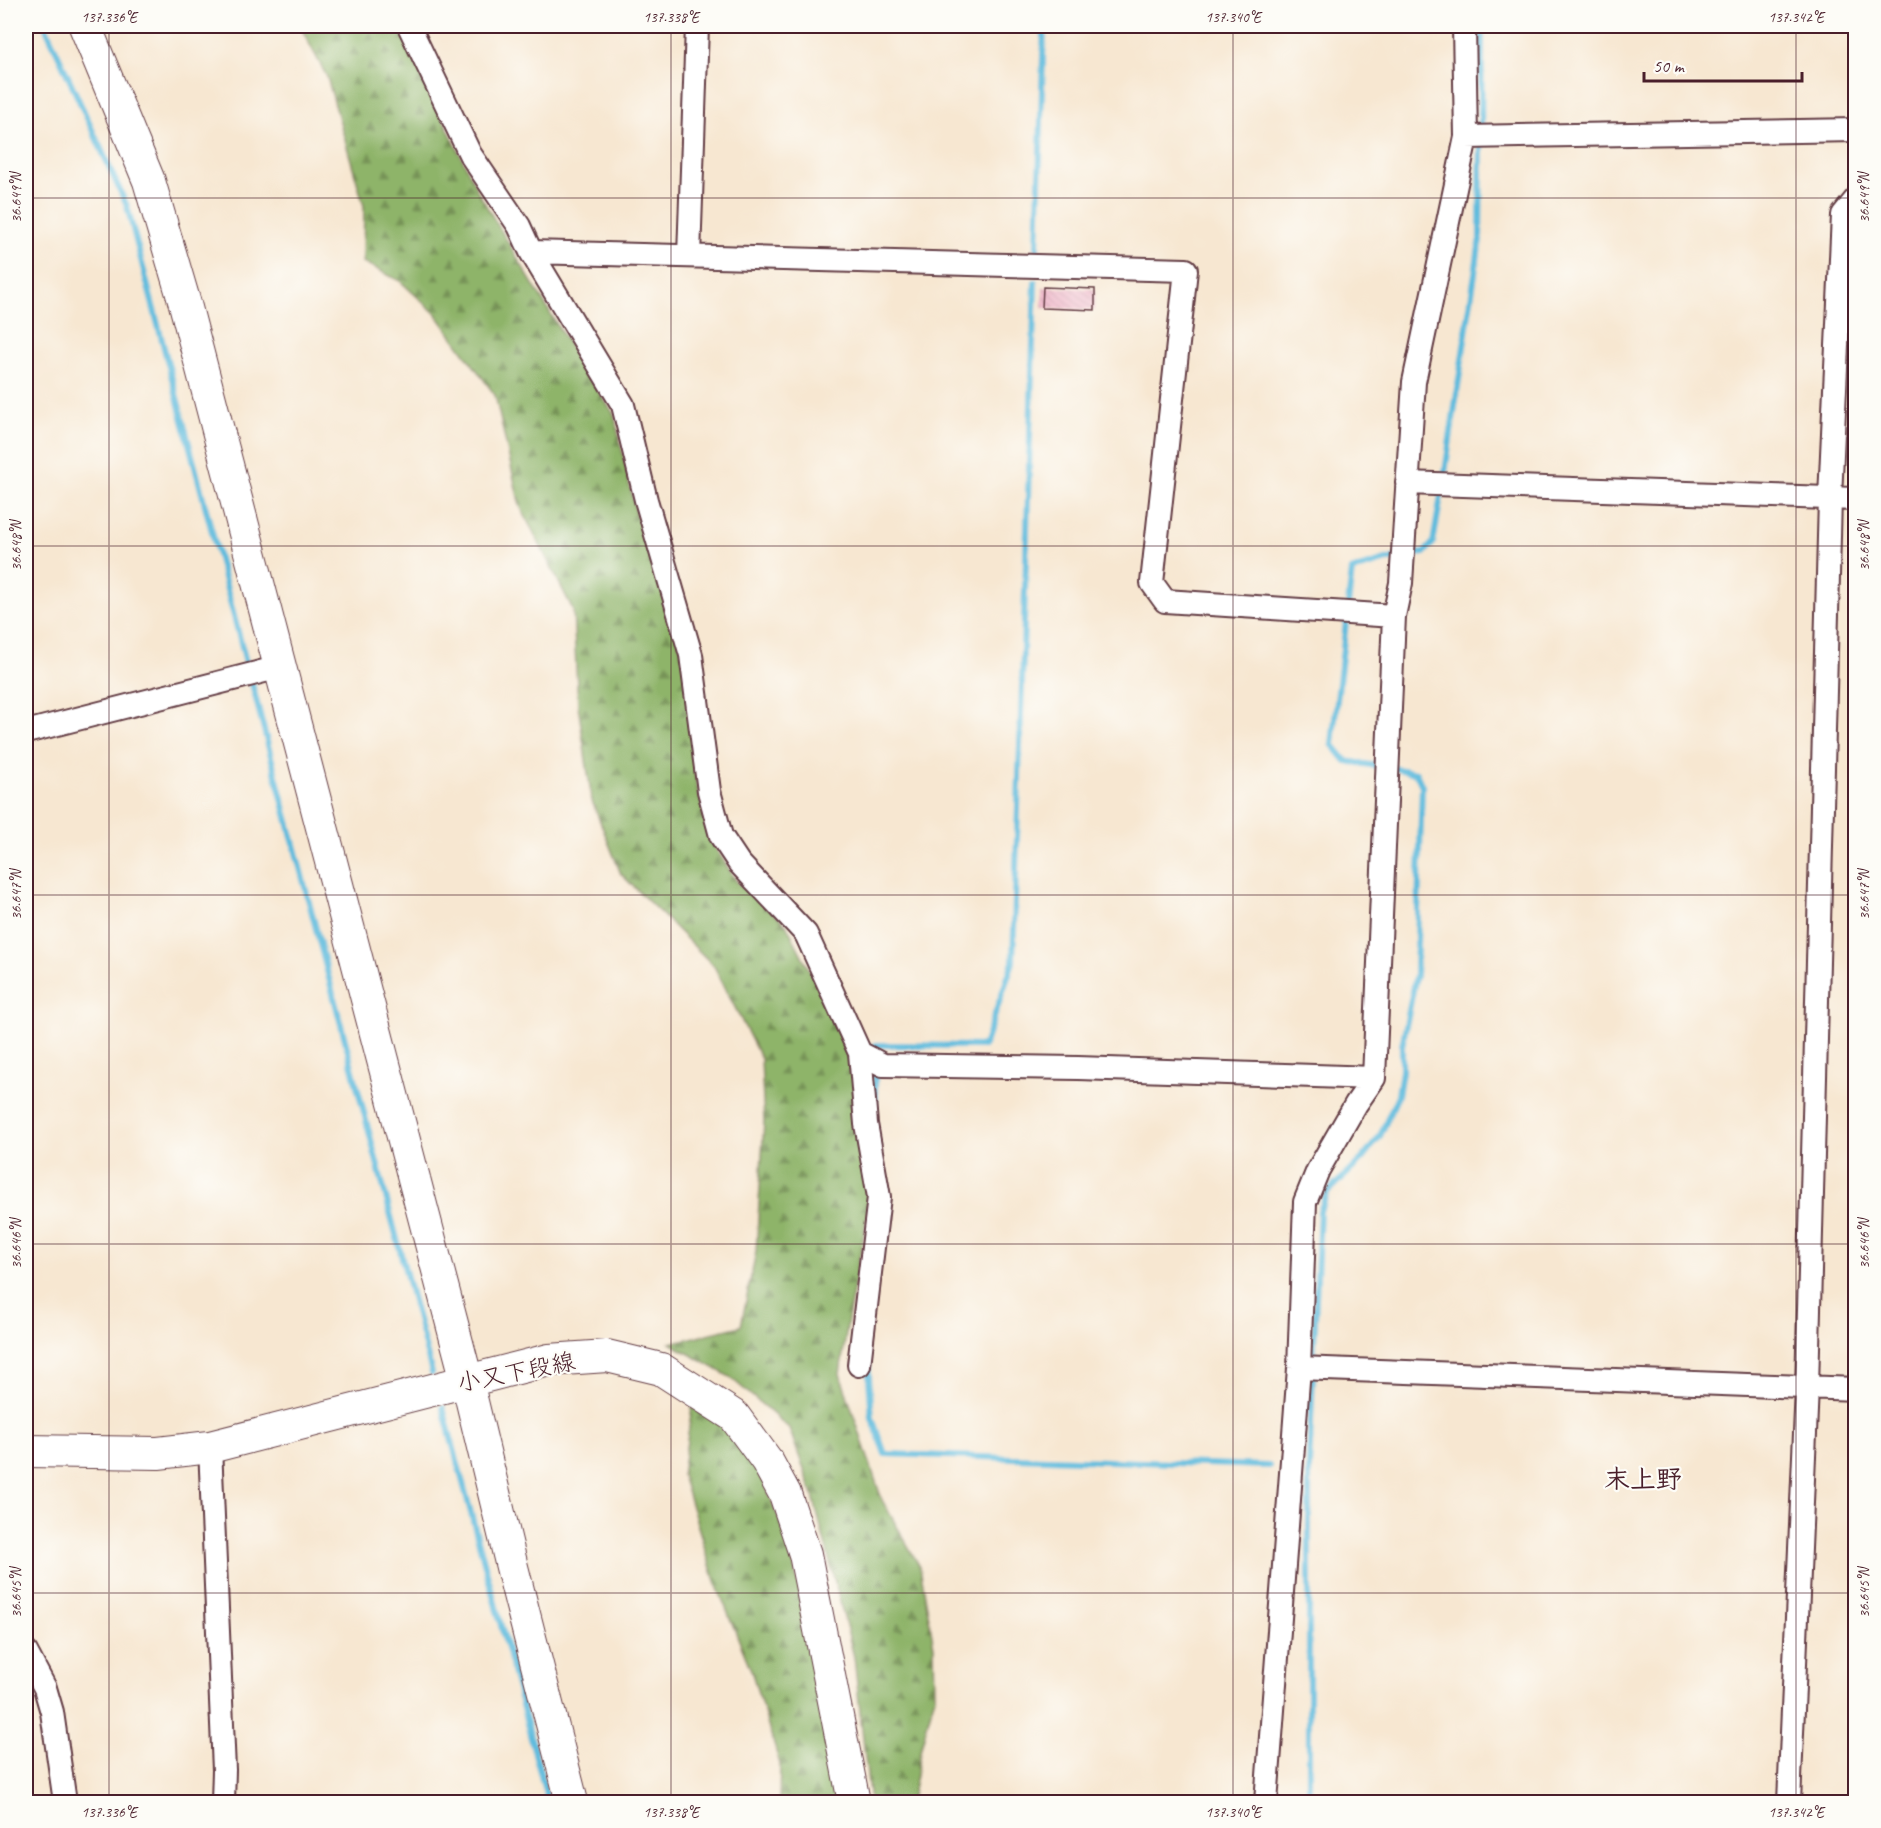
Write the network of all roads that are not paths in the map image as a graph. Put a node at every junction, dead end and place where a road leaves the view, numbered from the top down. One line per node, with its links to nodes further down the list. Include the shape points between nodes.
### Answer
1 (85, 26): 14 (street, via 152,192)
2 (409, 26): 8 (street, via 470,154 519,226)
3 (697, 26): 9 (street)
4 (1464, 26): 6 (street)
5 (1856, 130): 6 (street)
6 (1466, 137): 10 (street, via 1414,382)
7 (1856, 199): 11 (street, via 1843,215)
8 (531, 252): 9 (street); 16 (street, via 623,405 691,655 709,791 721,836 739,862 806,934)
9 (689, 256): 13 (street, via 1186,270 1152,583 1165,601)
10 (1407, 483): 11 (street); 13 (street, via 1401,583)
11 (1830, 498): 12 (street); 21 (street)
12 (1856, 499)
13 (1394, 615): 17 (street)
14 (280, 667): 15 (street); 20 (street)
15 (26, 732)
16 (860, 1053): 17 (street, via 884,1065); 18 (street, via 866,1124 879,1197)
17 (1374, 1078): 19 (street, via 1318,1170 1305,1202)
18 (859, 1365)
19 (1299, 1368): 21 (street); 30 (street)
20 (466, 1381): 23 (street, 小又下段線); 28 (street); 29 (street, 小又下段線, via 549,1360 607,1356 660,1369 734,1416 785,1494 805,1554)
21 (1807, 1387): 22 (street); 31 (street)
22 (1856, 1389)
23 (210, 1447): 24 (street, 小又下段線, via 158,1453); 27 (street)
24 (26, 1450)
25 (26, 1652): 26 (street, via 45,1688 52,1712)
26 (65, 1803)
27 (223, 1803)
28 (572, 1803)
29 (854, 1803)
30 (1266, 1803)
31 (1789, 1803)

